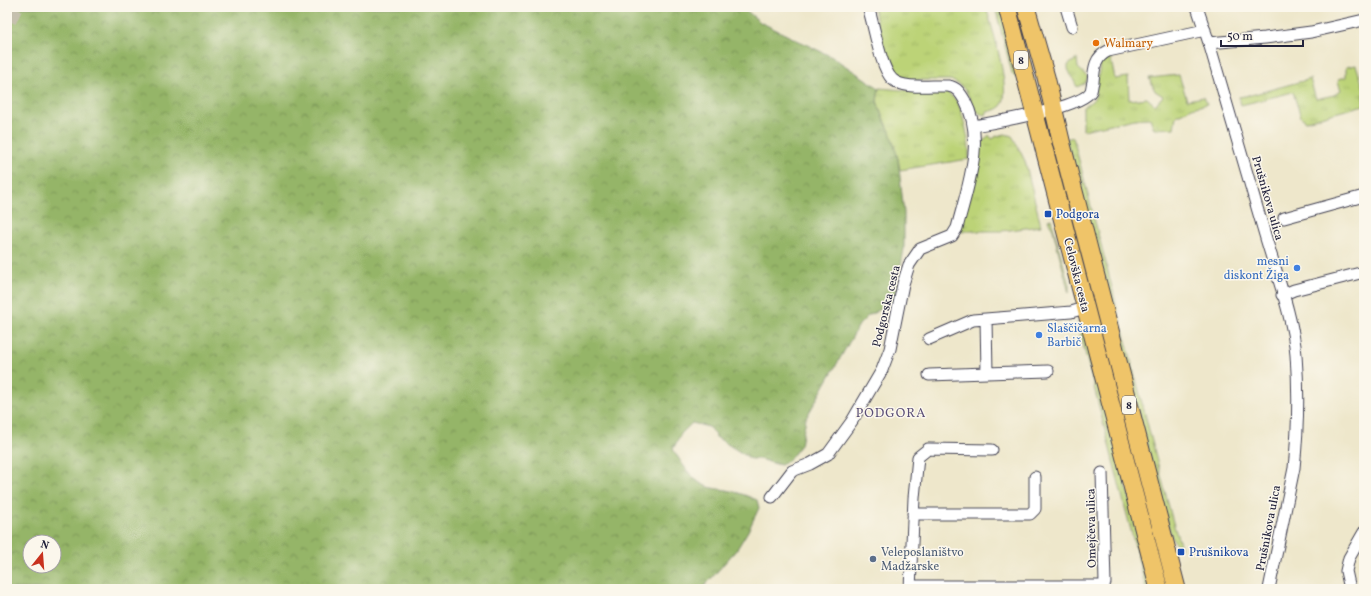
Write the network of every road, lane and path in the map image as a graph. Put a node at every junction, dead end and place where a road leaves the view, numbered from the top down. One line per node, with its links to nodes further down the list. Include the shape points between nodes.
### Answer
1 (868, 7): 12 (street, Podgorska cesta, via 880,53 892,80 915,86 955,88 968,106)
2 (1007, 7): 11 (main road, Celovška cesta / 8)
3 (1026, 7): 10 (main road, Celovška cesta / 8)
4 (1066, 7): 7 (street)
5 (1197, 7): 8 (street, Prušnikova ulica)
6 (1364, 20): 9 (street, via 1311,32)
7 (1072, 27)
8 (1205, 30): 9 (street, Prušnikova ulica); 10 (street, via 1115,48 1102,54 1096,61 1091,90 1086,96)
9 (1209, 43): 16 (street, Prušnikova ulica)
10 (1054, 110): 11 (street); 31 (main road, Celovška cesta / 8)
11 (1035, 114): 12 (street); 17 (main road, Celovška cesta / 8)
12 (974, 126): 26 (street, Podgorska cesta, via 971,172 957,228 952,236 920,249 909,264 890,349 882,370 852,421 828,454 792,471)
13 (1364, 196): 14 (street)
14 (1284, 218)
15 (1363, 275): 16 (street)
16 (1282, 295): 32 (street, Prušnikova ulica, via 1296,355 1298,399 1294,468)
17 (1086, 308): 18 (street); 30 (main road, Celovška cesta / 8)
18 (986, 319): 19 (street, via 972,320); 21 (street)
19 (929, 339)
20 (1048, 372): 21 (street)
21 (987, 373): 22 (street)
22 (929, 375)
23 (992, 450): 27 (street, via 928,449 918,457)
24 (1102, 473): 29 (street, Omejčeva ulica, via 1105,583 1102,586)
25 (1035, 477): 27 (street, via 1035,508 1030,514)
26 (772, 497)
27 (913, 514): 29 (street)
28 (1364, 532): 33 (street, via 1349,558 1346,571)
29 (910, 588)
30 (1159, 589)
31 (1178, 589)
32 (1269, 589)
33 (1350, 589)

